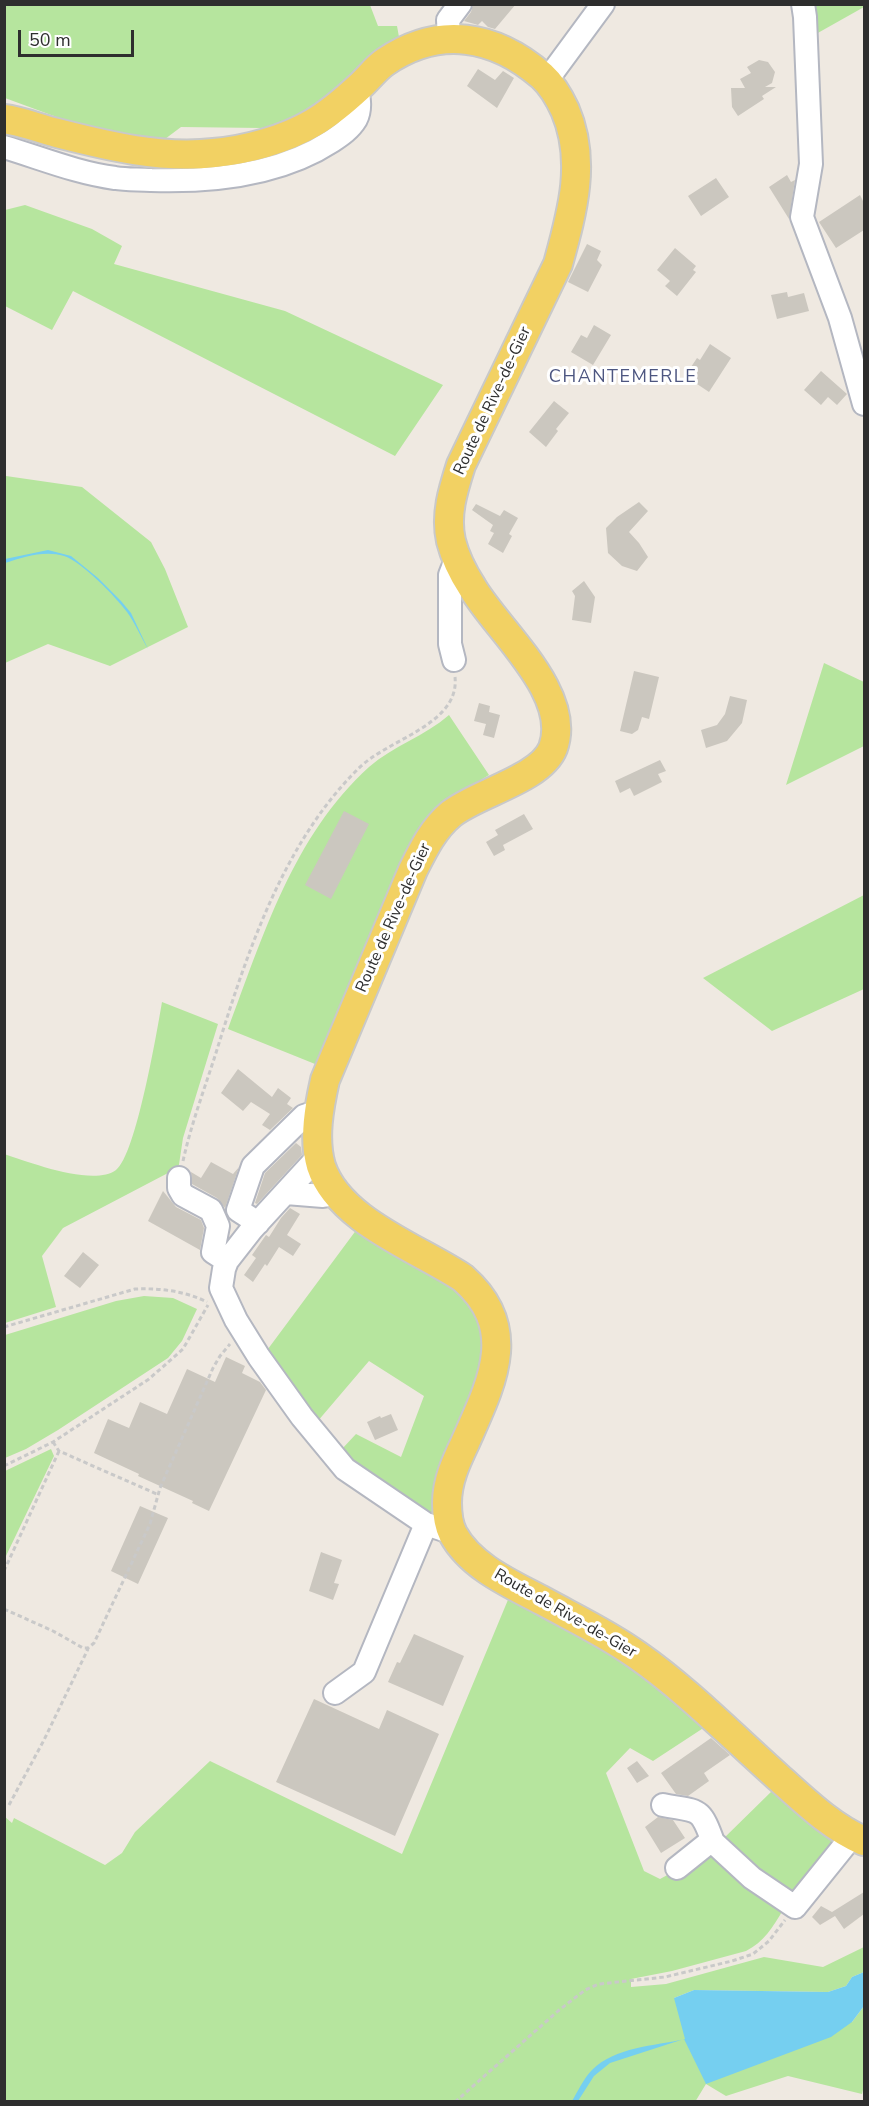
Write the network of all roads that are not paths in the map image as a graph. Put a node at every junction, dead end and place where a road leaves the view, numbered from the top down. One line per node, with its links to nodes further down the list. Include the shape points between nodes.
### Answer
1 (460, 4): 4 (street, via 448,20)
2 (603, 4): 5 (street)
3 (803, 4): 9 (street, via 811,164 802,217 840,318)
4 (449, 39): 5 (main road, Route de Rive-de-Gier, via 477,40 506,51); 6 (main road, Route de Rive-de-Gier, via 427,41 408,49 384,63)
5 (547, 80): 10 (main road, Route de Rive-de-Gier, via 572,124 577,150 576,190 558,264 461,465 449,521)
6 (357, 88): 7 (main road, Route de Rive-de-Gier, via 313,123 291,134 214,153 138,152); 8 (street, via 360,105 356,119 338,137 298,160 222,178 116,179)
7 (4, 119)
8 (4, 147)
9 (864, 404)
10 (457, 557): 11 (street, via 450,575 450,644); 12 (main road, Route de Rive-de-Gier, via 472,588 546,691 554,712 556,732 552,750 530,773 471,800 439,825 413,870 337,1047)
11 (454, 660)
12 (319, 1111): 13 (main road, Route de Rive-de-Gier); 17 (street, via 304,1116 253,1166 238,1210)
13 (319, 1156): 15 (street); 16 (main road, Route de Rive-de-Gier)
14 (179, 1178): 18 (street, via 183,1195 211,1210 218,1226 213,1252)
15 (286, 1193): 16 (street); 17 (street)
16 (336, 1194): 20 (main road, Route de Rive-de-Gier, via 348,1208 376,1227 463,1278 483,1300 494,1321 497,1353 491,1382 447,1491 447,1516)
17 (258, 1223): 18 (street)
18 (227, 1261): 19 (street, via 215,1295 302,1417 345,1469)
19 (426, 1524): 20 (street); 21 (street, via 364,1672)
20 (453, 1533): 23 (main road, Route de Rive-de-Gier, via 467,1552 496,1576 637,1654 819,1814)
21 (334, 1693)
22 (663, 1805): 24 (street, via 699,1813)
23 (859, 1838): 24 (street, via 795,1907 752,1878)
24 (713, 1842): 25 (street)
25 (677, 1868)

